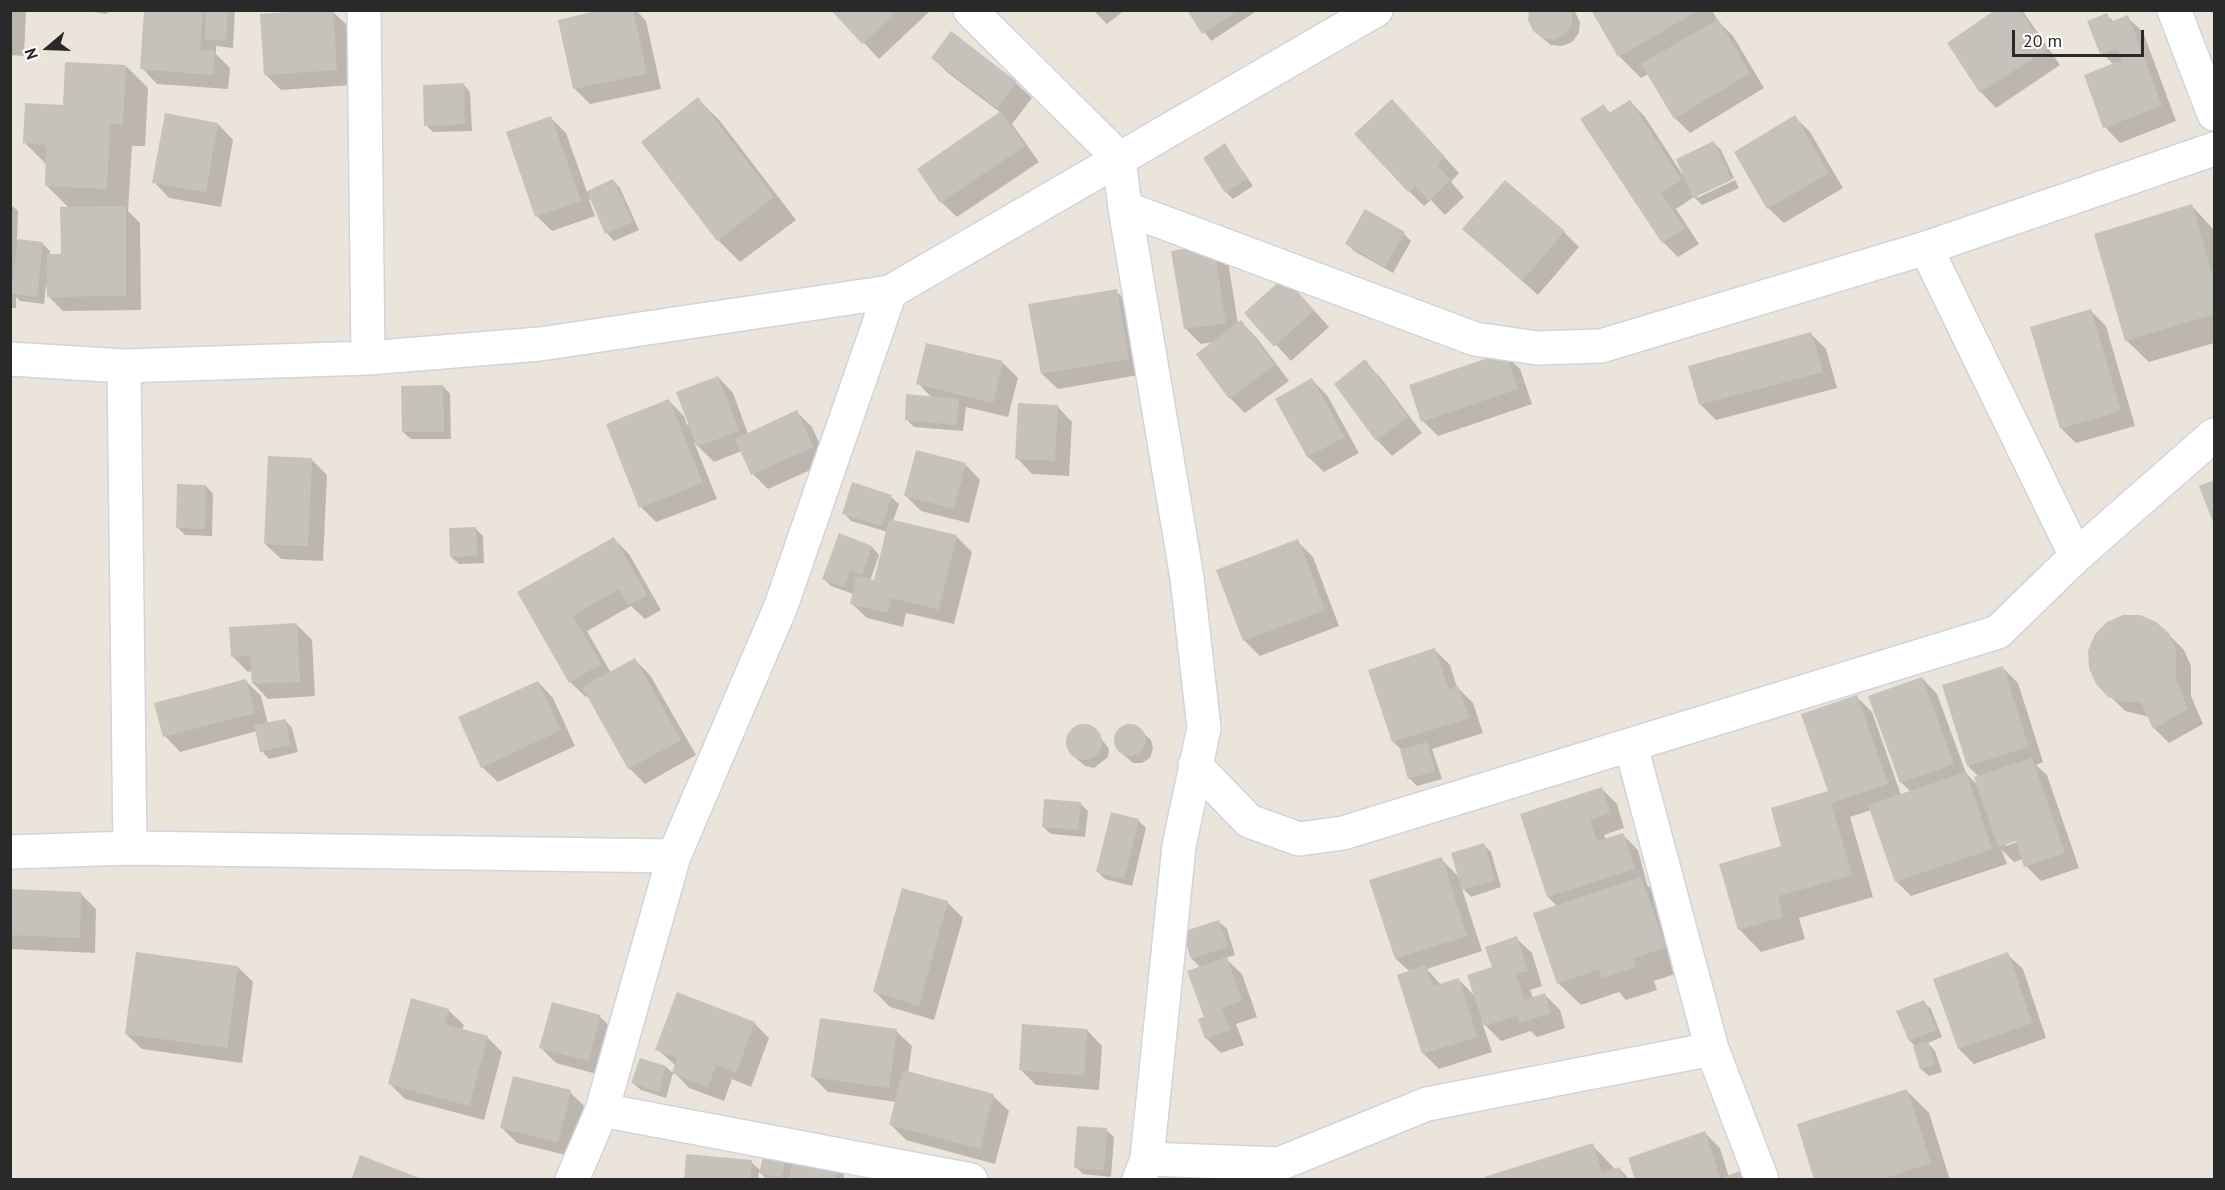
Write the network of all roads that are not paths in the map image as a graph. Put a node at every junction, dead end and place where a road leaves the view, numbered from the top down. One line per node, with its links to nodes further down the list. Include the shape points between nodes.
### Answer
1 (363, 10): 11 (street)
2 (970, 10): 7 (street)
3 (1376, 10): 7 (street)
4 (2174, 10): 5 (street)
5 (2214, 114)
6 (2214, 149): 9 (street)
7 (1119, 158): 8 (street); 10 (street)
8 (1125, 208): 9 (street, via 1474,339 1537,348 1600,346); 17 (street, via 1186,578 1203,728)
9 (1926, 248): 15 (street)
10 (890, 292): 11 (street, via 540,344); 20 (street, via 781,606)
11 (368, 358): 13 (street)
12 (10, 359): 13 (street)
13 (124, 366): 18 (street)
14 (2214, 435): 15 (street)
15 (2076, 556): 16 (street, via 1998,632)
16 (1631, 746): 17 (street, via 1343,833 1299,839 1249,821); 21 (street)
17 (1195, 765): 23 (street, via 1179,846)
18 (130, 848): 19 (street); 20 (street)
19 (10, 852)
20 (674, 856): 22 (street)
21 (1712, 1048): 23 (street, via 1426,1104 1279,1164); 26 (street)
22 (602, 1110): 24 (street); 25 (street)
23 (1143, 1169)
24 (572, 1179)
25 (971, 1179)
26 (1762, 1179)

